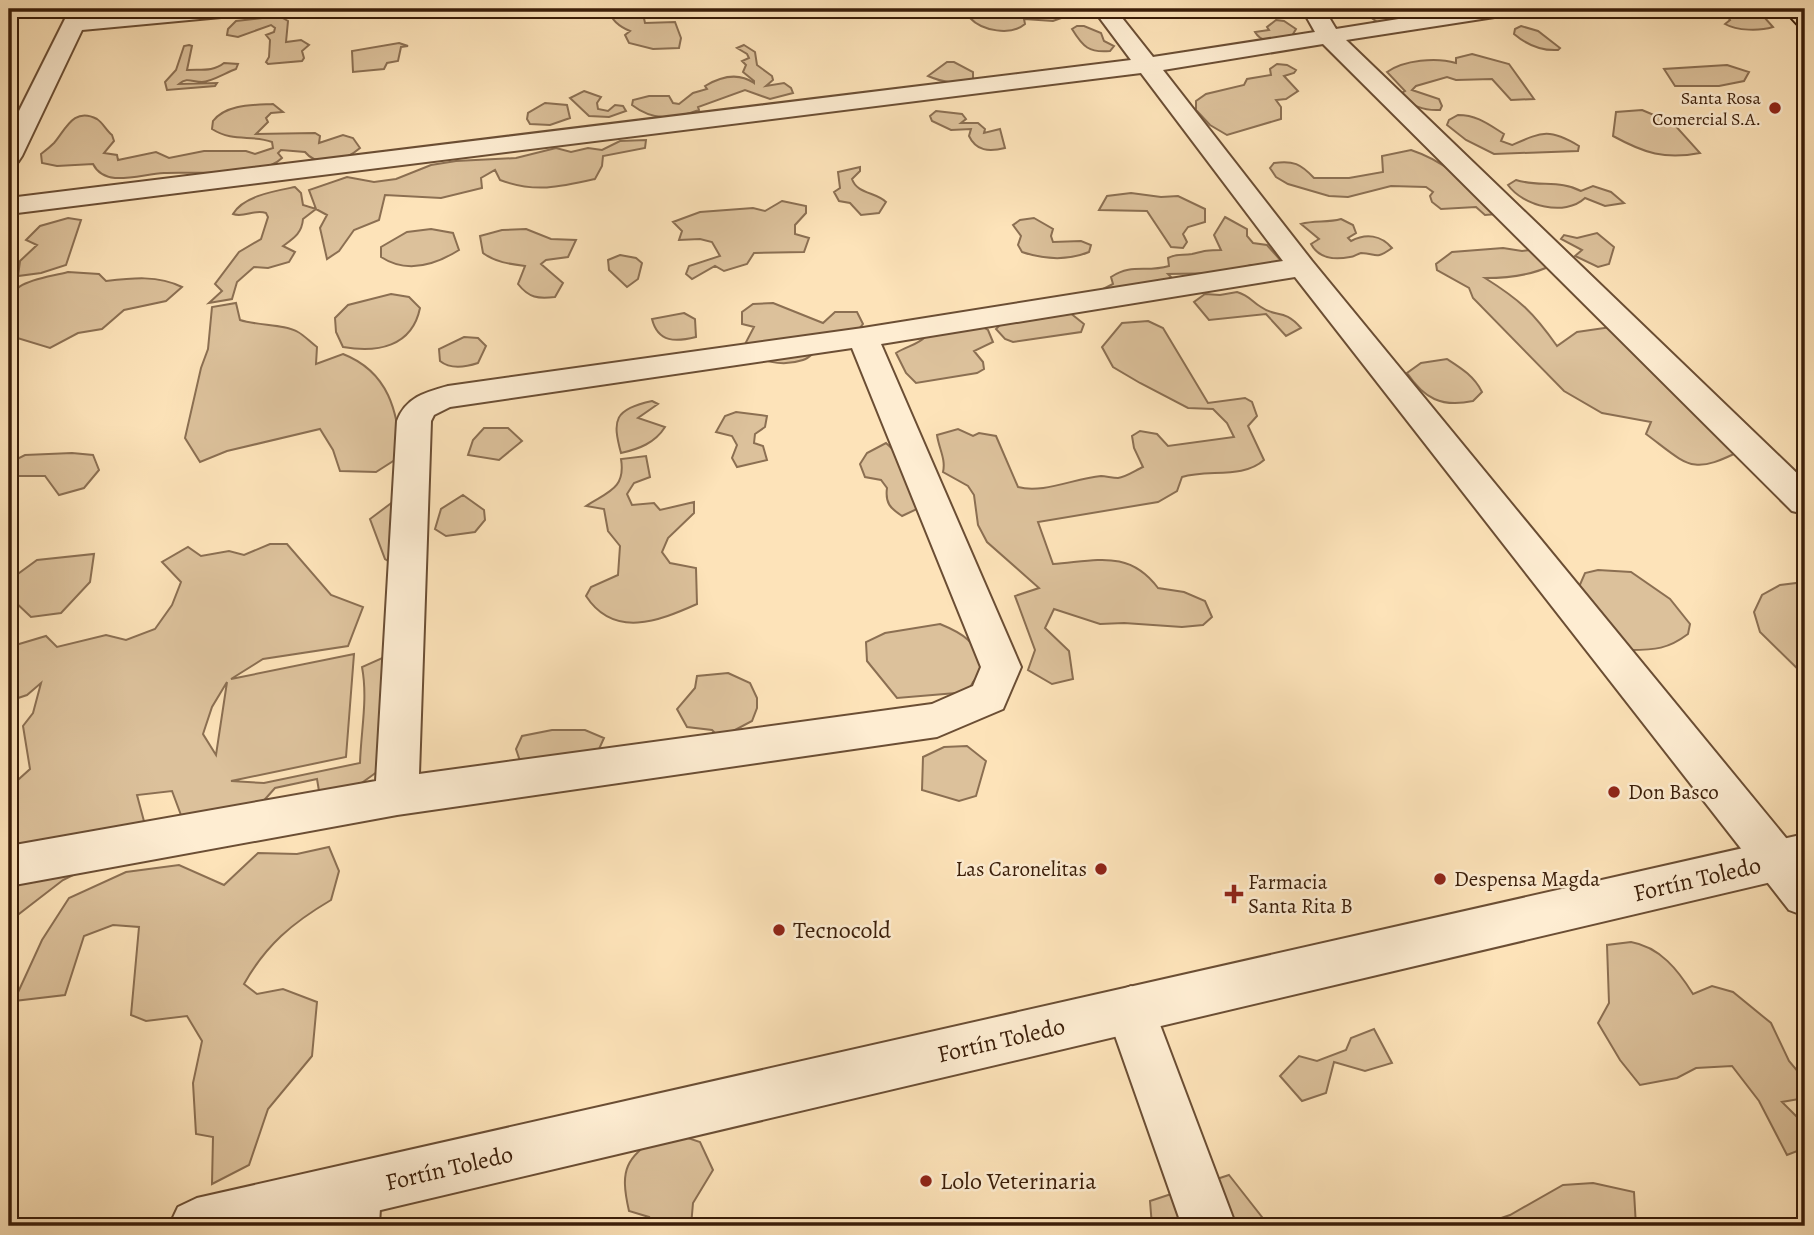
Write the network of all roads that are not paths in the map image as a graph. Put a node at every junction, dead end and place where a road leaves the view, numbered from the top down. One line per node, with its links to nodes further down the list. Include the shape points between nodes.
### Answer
1 (232, 9): 6 (street)
2 (1104, 9): 9 (street)
3 (1313, 9): 8 (street)
4 (1502, 9): 8 (street)
5 (1794, 9): 7 (highway)
6 (77, 16): 10 (street)
7 (1805, 19)
8 (1330, 37): 9 (street); 14 (street)
9 (1149, 65): 11 (street); 12 (street)
10 (9, 156)
11 (9, 206)
12 (1302, 267): 13 (street); 17 (street)
13 (863, 337): 15 (street, via 448,397 432,401 415,414); 15 (street, via 1001,667 989,697 937,720)
14 (1805, 502)
15 (397, 796): 16 (street)
16 (9, 866)
17 (1796, 870): 18 (street, Fortín Toledo)
18 (1131, 1010): 19 (street, Fortín Toledo); 21 (street)
19 (353, 1208): 20 (street, Fortín Toledo)
20 (197, 1226)
21 (1209, 1226)

